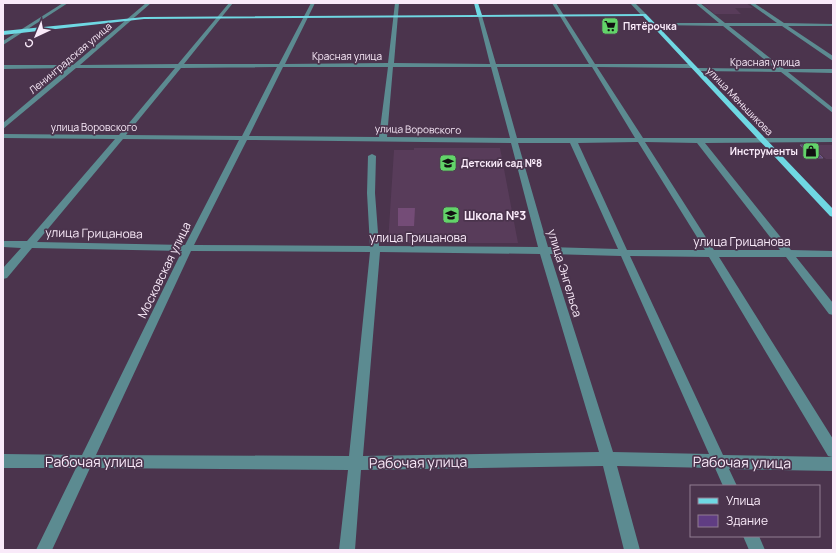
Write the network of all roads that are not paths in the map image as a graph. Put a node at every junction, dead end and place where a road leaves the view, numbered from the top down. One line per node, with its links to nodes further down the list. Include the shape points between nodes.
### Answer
1 (66, 3): 22 (street)
2 (149, 3): 17 (street, Ленинградская улица)
3 (231, 3): 15 (street)
4 (313, 3): 16 (street, Московская улица)
5 (397, 3): 13 (street)
6 (476, 3): 14 (main road, улица Энгельса)
7 (554, 3): 11 (street)
8 (632, 3): 12 (street, улица Меньшикова)
9 (697, 3): 19 (street)
10 (752, 3): 20 (street)
11 (563, 15): 12 (main road); 14 (main road); 27 (street)
12 (644, 15): 18 (main road, улица Меньшикова)
13 (396, 16): 14 (main road); 16 (main road); 26 (street)
14 (480, 16): 31 (street, улица Энгельса)
15 (219, 17): 16 (main road); 17 (main road); 29 (street)
16 (306, 17): 30 (street, Московская улица)
17 (132, 18): 22 (main road); 28 (street, Ленинградская улица)
18 (653, 24): 19 (street); 33 (main road, улица Меньшикова)
19 (723, 24): 20 (street); 34 (street)
20 (783, 24): 21 (street); 25 (street)
21 (833, 25)
22 (24, 30): 23 (main road); 24 (street)
23 (3, 33)
24 (3, 43)
25 (833, 59)
26 (392, 65): 30 (street, Красная улица); 31 (street, Красная улица); 41 (street)
27 (594, 65): 31 (street, Красная улица); 33 (street, Красная улица); 43 (street)
28 (75, 66): 29 (street, Красная улица); 32 (street, Красная улица); 37 (street, Ленинградская улица)
29 (178, 66): 30 (street, Красная улица); 39 (street)
30 (280, 66): 40 (street, Московская улица)
31 (494, 66): 42 (street, улица Энгельса)
32 (3, 67)
33 (694, 68): 34 (street, Красная улица); 47 (main road, улица Меньшикова)
34 (782, 71): 35 (street, Красная улица); 36 (street)
35 (833, 71)
36 (833, 110)
37 (3, 127)
38 (3, 136): 39 (street, улица Воровского)
39 (120, 137): 40 (street, улица Воровского); 51 (street)
40 (244, 138): 41 (street, улица Воровского); 52 (street, Московская улица)
41 (383, 138): 42 (street, улица Воровского)
42 (513, 140): 46 (street, улица Воровского); 54 (street, улица Энгельса)
43 (639, 140): 44 (street, улица Воровского); 46 (street, улица Воровского); 56 (street)
44 (700, 140): 47 (street, улица Воровского); 57 (street)
45 (833, 140): 47 (street, улица Воровского)
46 (573, 141): 55 (street)
47 (764, 141): 49 (main road, улица Меньшикова)
48 (372, 156): 53 (street, via 371,193)
49 (833, 214)
50 (3, 244): 51 (street, улица Грицанова)
51 (28, 244): 52 (street, улица Грицанова); 59 (street)
52 (188, 248): 53 (street, улица Грицанова); 63 (street, Московская улица)
53 (375, 250): 54 (street, улица Грицанова); 66 (street)
54 (544, 251): 55 (street, улица Грицанова); 62 (street, улица Энгельса)
55 (625, 253): 56 (street, улица Грицанова); 65 (street)
56 (712, 254): 57 (street, улица Грицанова); 61 (street)
57 (788, 254): 58 (street, улица Грицанова); 60 (street)
58 (833, 254)
59 (3, 275)
60 (833, 310)
61 (833, 451)
62 (608, 459): 65 (street, Рабочая улица); 66 (street, Рабочая улица); 72 (street, улица Энгельса)
63 (88, 460): 64 (street, Рабочая улица); 66 (street, Рабочая улица); 70 (street, Московская улица)
64 (3, 461)
65 (720, 462): 67 (street, Рабочая улица); 68 (street)
66 (356, 463): 71 (street)
67 (833, 464)
68 (730, 485)
69 (751, 537): 73 (street)
70 (44, 550)
71 (347, 550)
72 (632, 550)
73 (757, 550)

